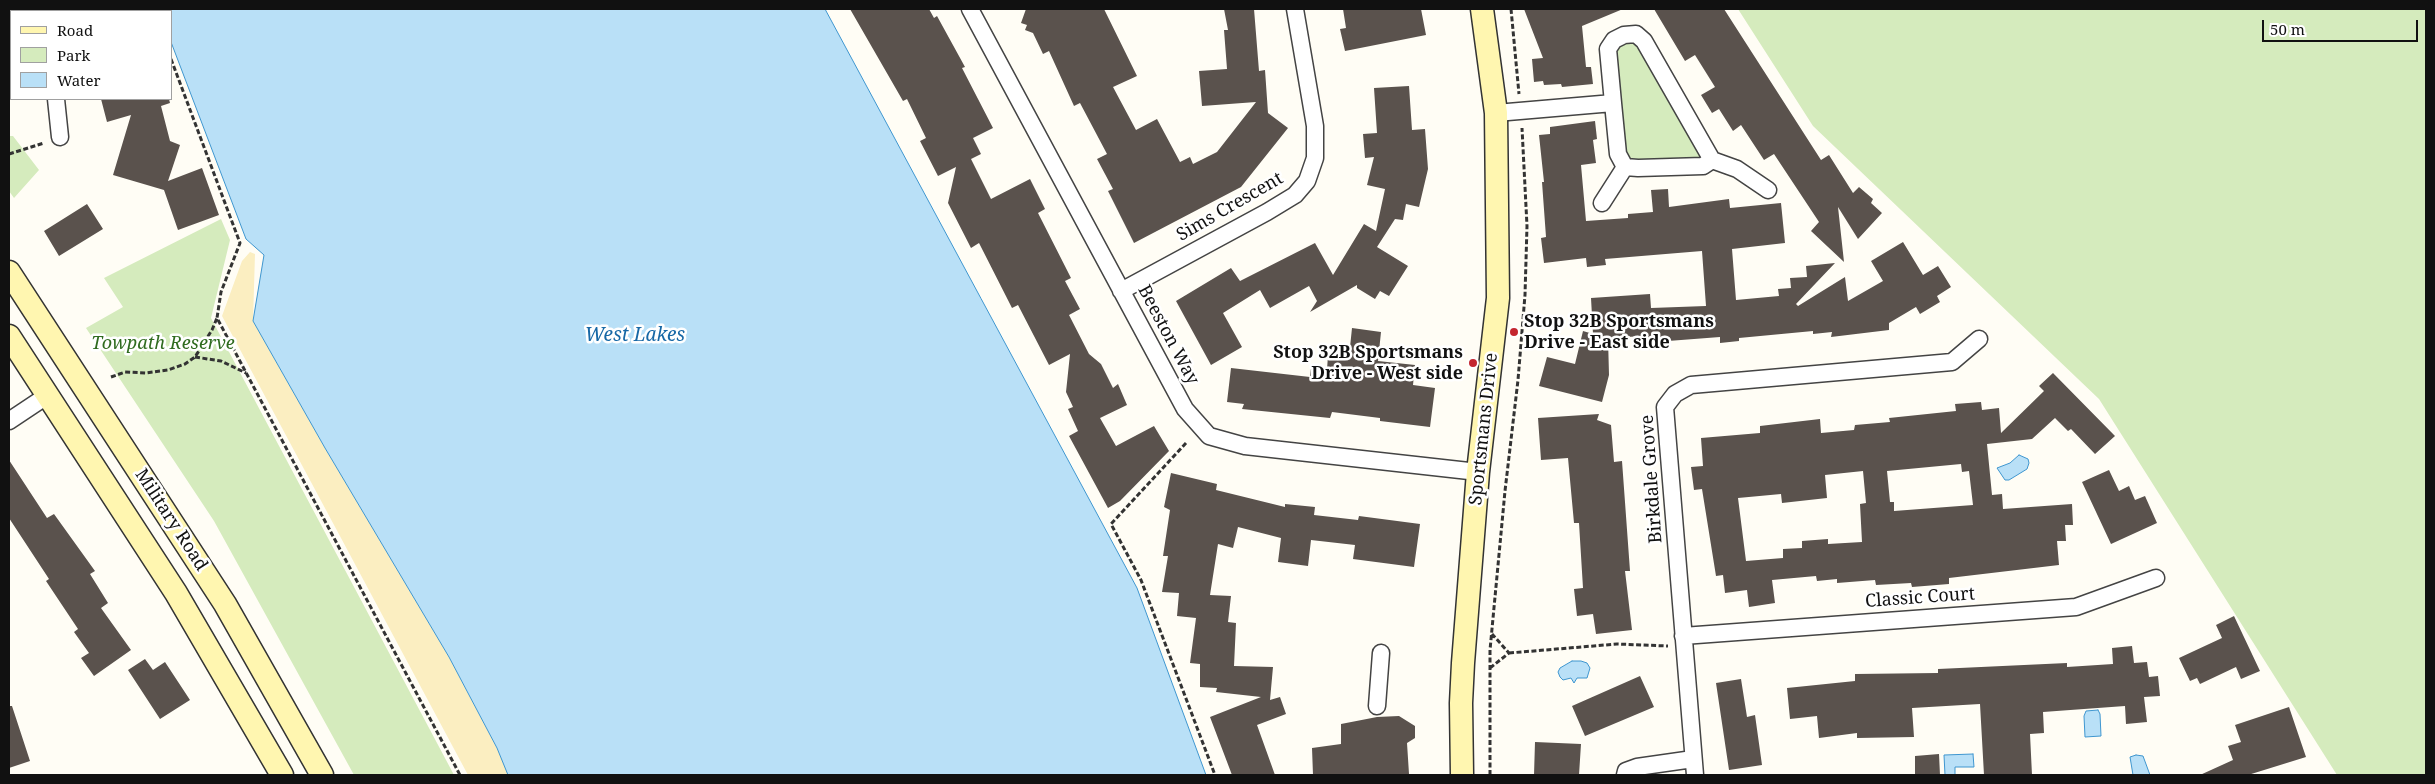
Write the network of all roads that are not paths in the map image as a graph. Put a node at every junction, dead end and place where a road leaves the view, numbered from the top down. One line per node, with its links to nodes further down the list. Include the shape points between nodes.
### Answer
1 (970, 9): 13 (street, Beeston Way)
2 (1295, 9): 13 (street, Sims Crescent, via 1316,126 1315,158 1307,181 1295,195 1268,212)
3 (1482, 9): 6 (main road, Sportsmans Drive)
4 (56, 100): 7 (street)
5 (1613, 102): 6 (street); 8 (street, via 1608,49 1614,40 1636,34 1644,41); 9 (street, via 1618,154)
6 (1496, 113): 18 (main road, Sportsmans Drive, via 1498,298)
7 (60, 137)
8 (1712, 160): 9 (street, via 1703,166); 10 (street, via 1737,169)
9 (1625, 167): 11 (street)
10 (1768, 190)
11 (1602, 202)
12 (9, 272): 25 (main road, Military Road, via 225,604)
13 (1121, 290): 18 (street, Beeston Way, via 1185,409 1209,436 1245,446)
14 (9, 336): 16 (main road, Military Road)
15 (1980, 339): 20 (street, Birkdale Grove, via 1952,362 1691,385 1675,394 1666,407)
16 (48, 395): 17 (street); 24 (main road, Military Road, via 176,593)
17 (9, 421)
18 (1478, 472): 26 (main road, Sportsmans Drive, via 1461,703)
19 (2156, 578): 20 (street, Classic Court, via 2076,607)
20 (1683, 636): 23 (street, Birkdale Grove)
21 (1381, 652): 22 (street)
22 (1377, 706)
23 (1694, 767): 27 (street, Birkdale Grove, via 1637,767 1626,771)
24 (282, 775)
25 (322, 775)
26 (1462, 775)
27 (1625, 775)

